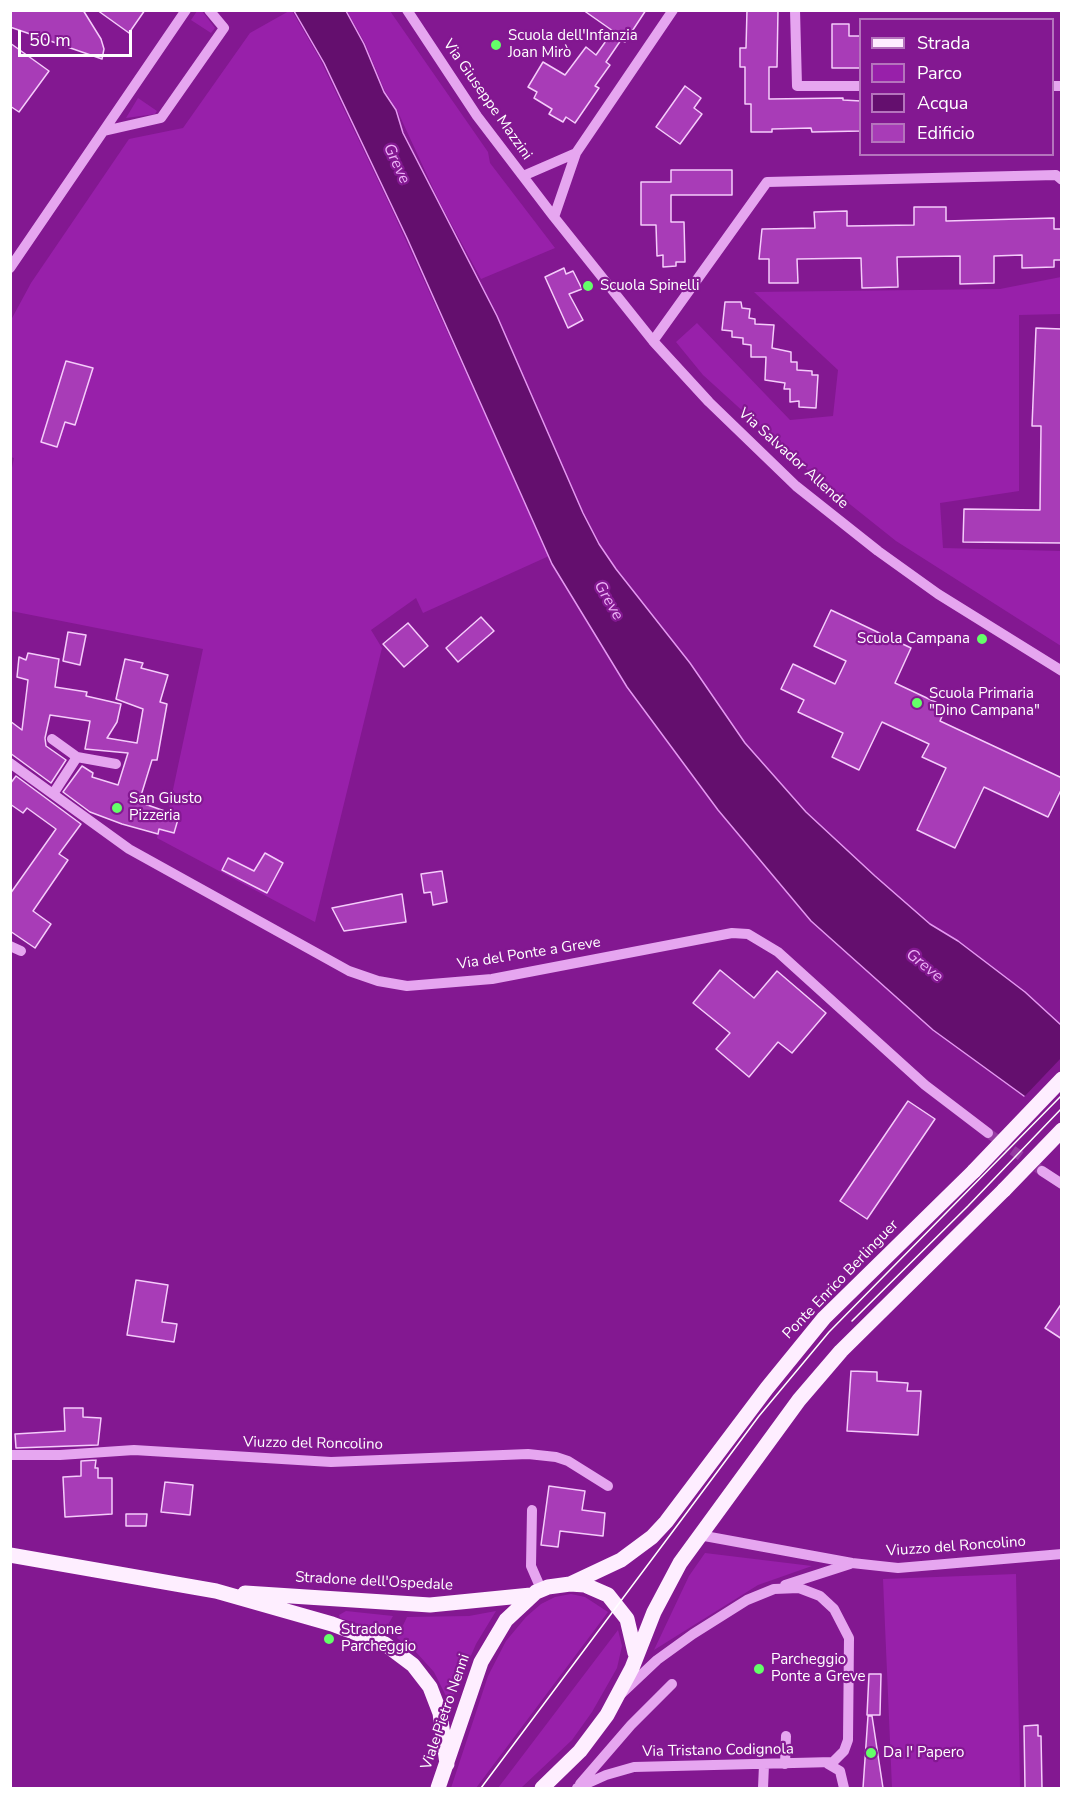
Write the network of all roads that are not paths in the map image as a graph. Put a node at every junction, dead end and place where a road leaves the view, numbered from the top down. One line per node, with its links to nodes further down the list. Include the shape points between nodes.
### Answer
1 (186, 10): 7 (street)
2 (209, 10): 7 (street, via 224,28 161,118)
3 (407, 10): 9 (street, Via Giuseppe Mazzini, via 477,116)
4 (673, 10): 8 (street)
5 (795, 10): 6 (street, via 797,86)
6 (859, 86)
7 (104, 130): 12 (street)
8 (576, 153): 9 (street); 11 (street)
9 (523, 176): 11 (street, Via Salvador Allende)
10 (1062, 180): 13 (street, via 1056,175 767,182)
11 (554, 217): 13 (street, Via Salvador Allende)
12 (10, 268)
13 (653, 341): 14 (street, Via Salvador Allende, via 716,410 796,486 938,594)
14 (1061, 671)
15 (52, 739): 16 (street)
16 (77, 757): 18 (street); 19 (street)
17 (10, 764): 19 (street, Via del Ponte a Greve)
18 (116, 764)
19 (52, 794): 22 (street, Via del Ponte a Greve, via 129,849 349,971 378,981 406,986 492,979 732,933 748,934 778,952 925,1085)
20 (1062, 1079): 32 (main road, Ponte Enrico Berlinguer, bridge, via 824,1318 666,1522 631,1554)
21 (1062, 1130): 28 (main road, bridge, via 841,1350)
22 (988, 1133)
23 (1042, 1171): 24 (street)
24 (1062, 1184)
25 (10, 1455): 26 (street, Viuzzo del Roncolino, via 134,1450 331,1462 528,1454 568,1461)
26 (608, 1486)
27 (532, 1510): 35 (street, via 531,1566)
28 (699, 1535): 31 (street, Viuzzo del Roncolino); 36 (main road, via 662,1594)
29 (1062, 1554): 31 (street, Viuzzo del Roncolino, via 922,1567)
30 (10, 1555): 34 (main road, Stradone dell'Ospedale)
31 (852, 1563): 33 (street, Viuzzo del Roncolino)
32 (570, 1584): 35 (main road); 36 (main road, via 600,1591 618,1605 632,1634)
33 (774, 1589): 38 (street, Viuzzo del Roncolino, via 739,1605 693,1634 657,1660); 42 (street, via 800,1588 820,1596 838,1614 849,1638 848,1740 841,1756)
34 (216, 1591): 35 (main road, Stradone dell'Ospedale, via 430,1605); 40 (main road, Stradone dell'Ospedale, via 365,1635 407,1659 434,1694)
35 (536, 1592): 40 (main road, Viale Pietro Nenni, via 506,1620 481,1662)
36 (635, 1659): 38 (main road)
37 (672, 1684): 47 (street)
38 (616, 1700): 46 (main road, via 589,1739)
39 (786, 1736): 41 (street)
40 (447, 1764): 45 (main road, Viale Pietro Nenni)
41 (785, 1764): 42 (street, Via Tristano Codignola); 43 (street, Via Tristano Codignola)
42 (828, 1764): 49 (street, via 840,1771)
43 (764, 1765): 44 (street, Via Tristano Codignola, via 642,1767 619,1770); 48 (street)
44 (596, 1784): 47 (street, Via Tristano Codignola)
45 (438, 1788)
46 (542, 1788)
47 (576, 1788)
48 (763, 1788)
49 (844, 1788)

